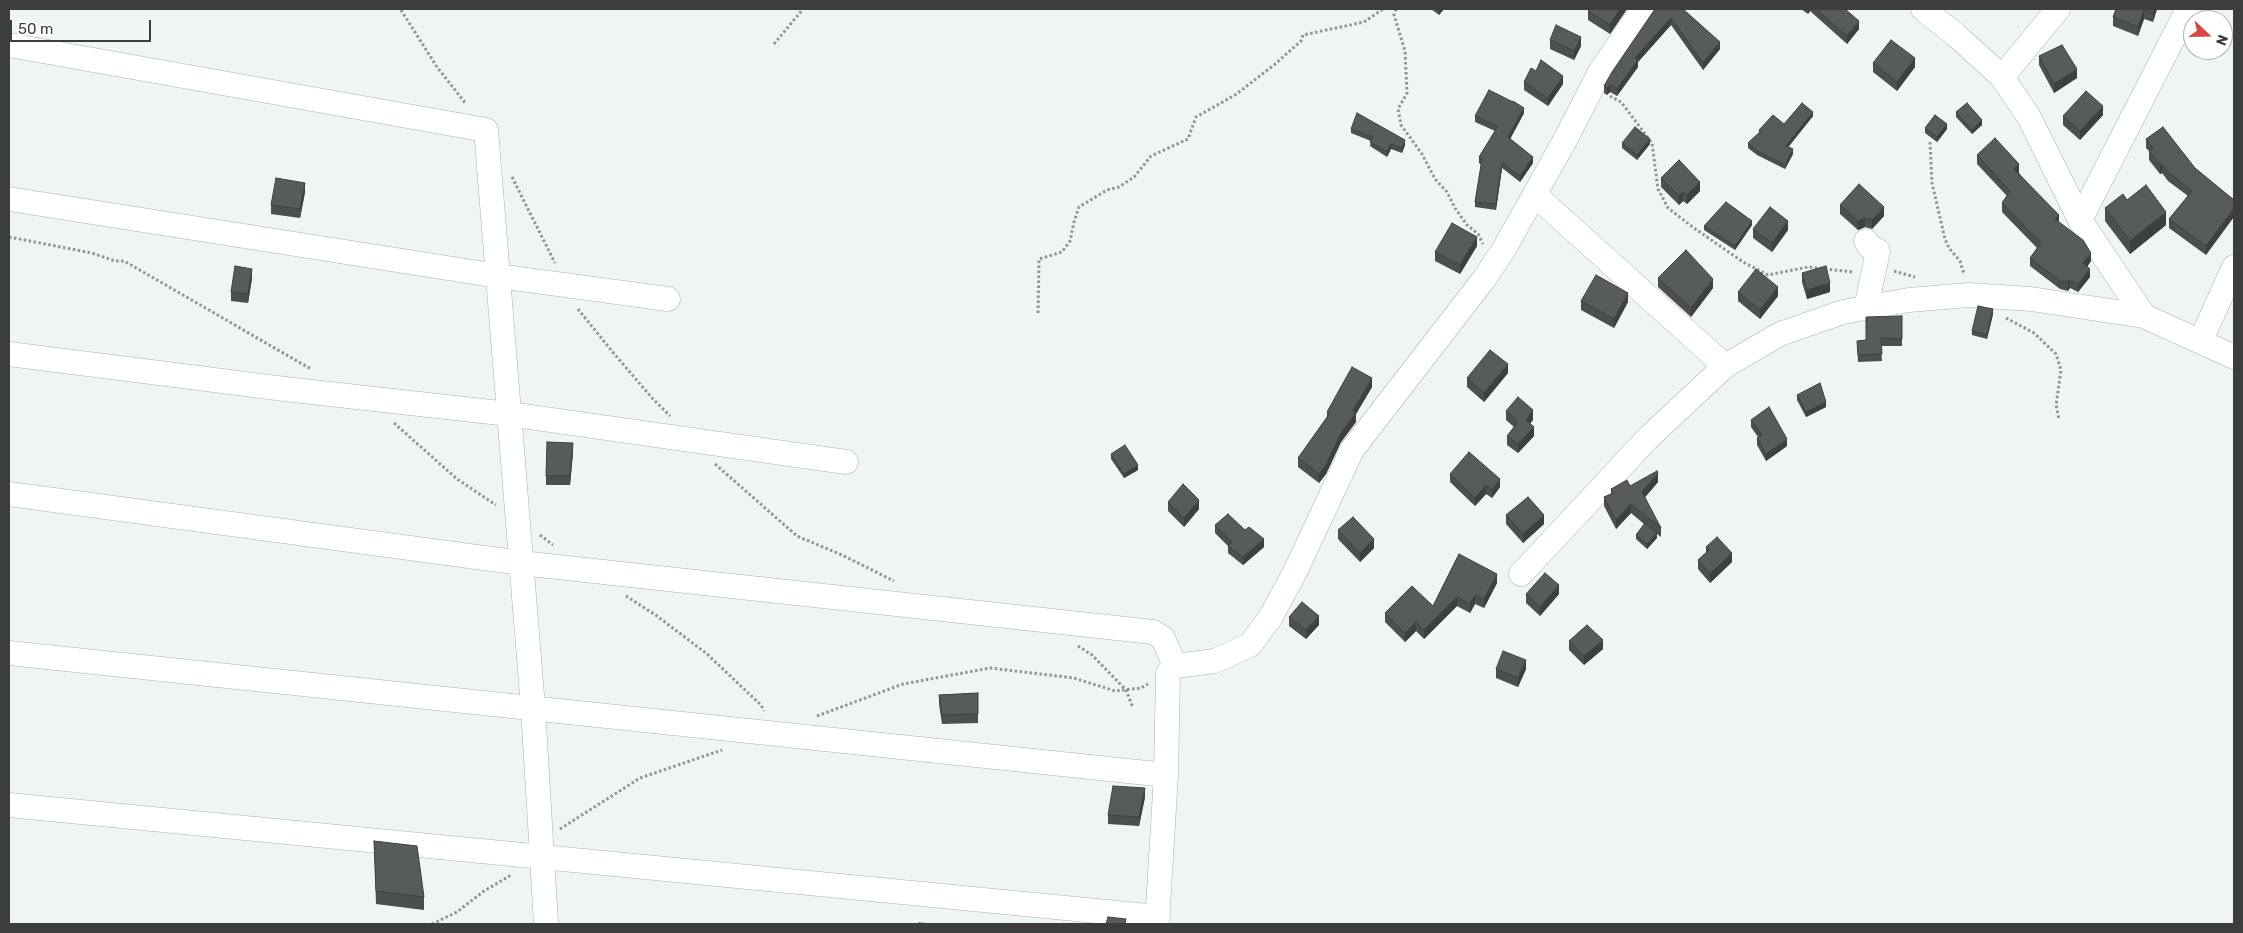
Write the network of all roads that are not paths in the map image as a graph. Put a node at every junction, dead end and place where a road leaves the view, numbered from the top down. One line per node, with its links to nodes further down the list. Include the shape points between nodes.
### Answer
1 (1643, 9): 7 (street, via 1593,85)
2 (1924, 9): 6 (street)
3 (2058, 9): 6 (street)
4 (2188, 9): 9 (street)
5 (9, 45): 12 (street, via 486,130)
6 (2002, 77): 9 (street, via 2029,117)
7 (1535, 195): 19 (street); 26 (street, via 1484,279 1352,450 1295,572 1270,618 1250,645 1215,661)
8 (9, 199): 12 (street)
9 (2080, 220): 15 (street)
10 (1866, 241): 14 (street, via 1878,251)
11 (2234, 267): 16 (street)
12 (498, 276): 13 (street); 20 (street)
13 (668, 299)
14 (1866, 308): 15 (street, via 1909,300 1977,296 2031,299); 19 (street, via 1843,312 1780,334)
15 (2144, 316): 16 (street)
16 (2201, 340): 18 (street)
17 (9, 354): 20 (street)
18 (2234, 357)
19 (1725, 366): 24 (street, via 1648,438)
20 (509, 414): 21 (street); 23 (street)
21 (846, 462)
22 (9, 494): 23 (street)
23 (521, 563): 26 (street, via 1153,632 1163,638); 27 (street)
24 (1521, 574)
25 (9, 653): 27 (street)
26 (1175, 666): 28 (street, via 1168,673)
27 (533, 707): 28 (street); 30 (street)
28 (1166, 775): 31 (street)
29 (9, 805): 30 (street)
30 (542, 857): 31 (street); 32 (street)
31 (1158, 921)
32 (546, 924)

